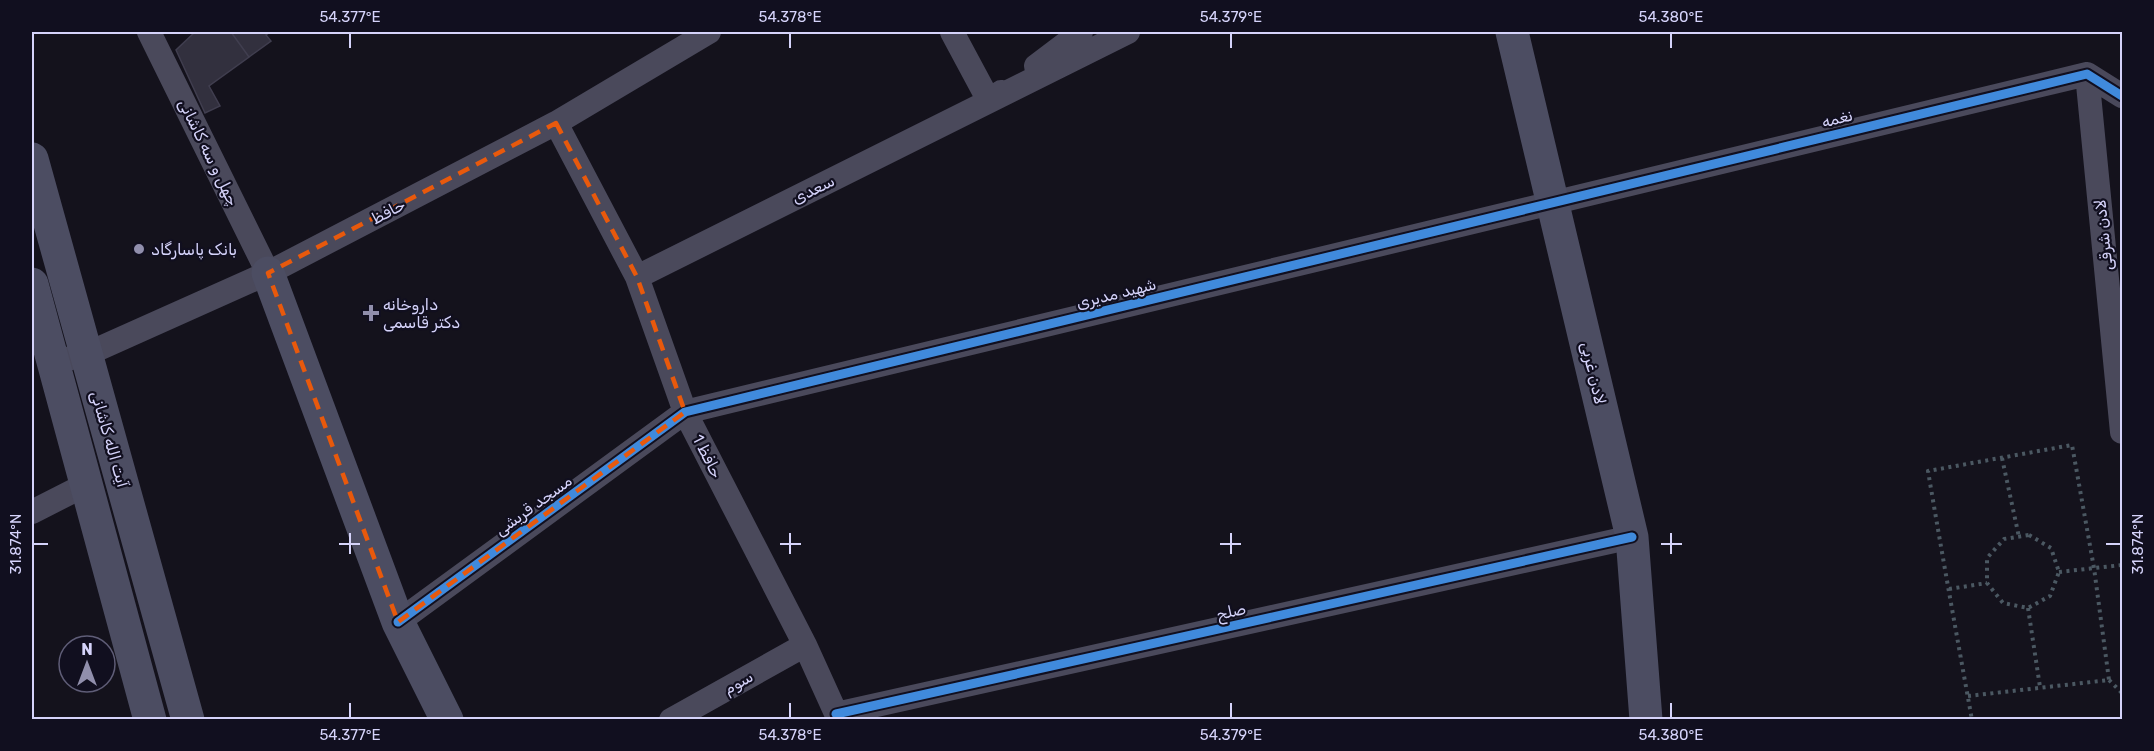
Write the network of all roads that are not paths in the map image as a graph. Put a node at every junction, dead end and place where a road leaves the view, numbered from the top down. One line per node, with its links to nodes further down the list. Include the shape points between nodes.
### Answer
1 (149, 32): 13 (street, چهل و سه کاشانی)
2 (708, 32): 10 (street, حافظ)
3 (952, 32): 9 (street)
4 (1081, 32): 9 (street, سعدی)
5 (1128, 32): 9 (street, سعدی)
6 (1512, 32): 12 (street, لادن غربی)
7 (2087, 74): 8 (street); 12 (street, نغمه); 19 (street, لادن شرقی)
8 (2122, 96)
9 (989, 101): 14 (street, سعدی)
10 (556, 123): 13 (street, حافظ); 14 (street, حافظ 1)
11 (32, 159): 16 (street, آیت الله کاشانی)
12 (1553, 202): 18 (street, شهید مدیری); 22 (street, لادن غربی)
13 (268, 273): 16 (street, حافظ); 23 (street)
14 (637, 276): 18 (street, حافظ 1)
15 (32, 284): 17 (street, آیت الله کاشانی)
16 (87, 354): 17 (street, حافظ); 27 (street, آیت الله کاشانی)
17 (54, 363): 20 (street, آیت الله کاشانی)
18 (685, 412): 23 (street, مسجد قریشی); 24 (street, حافظ 1)
19 (2122, 432)
20 (87, 484): 21 (street); 26 (street, آیت الله کاشانی)
21 (32, 512)
22 (1632, 537): 25 (street, صلح); 30 (street, لادن غربی)
23 (398, 622): 28 (street)
24 (806, 645): 25 (street, حافظ 1); 29 (street, سوم)
25 (837, 717)
26 (150, 720)
27 (188, 720)
28 (447, 720)
29 (671, 720)
30 (1646, 720)

